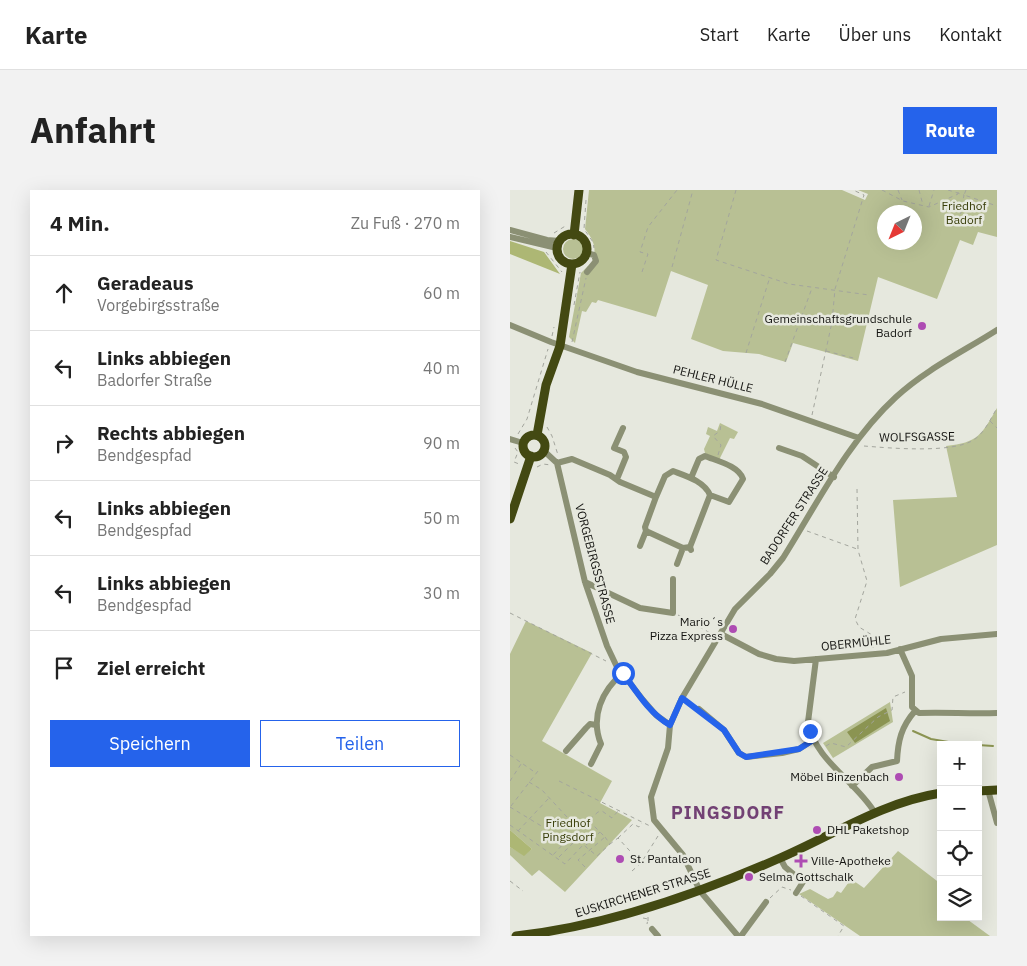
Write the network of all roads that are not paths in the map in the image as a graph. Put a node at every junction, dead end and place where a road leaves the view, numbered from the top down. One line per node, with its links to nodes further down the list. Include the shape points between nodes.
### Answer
1 (579, 190): 3 (main road)
2 (510, 230): 5 (street)
3 (574, 235): 5 (main road, via 566,236); 6 (main road, via 584,240)
4 (510, 237): 5 (street)
5 (559, 245): 7 (main road, via 563,261)
6 (586, 253): 7 (main road, via 583,260); 8 (street, via 594,255 596,261)
7 (572, 264): 11 (main road)
8 (587, 272)
9 (510, 325): 11 (street, PEHLER HÜLLE)
10 (997, 330): 14 (street, BADORFER STRASSE, via 909,386)
11 (560, 346): 13 (main road, via 546,385); 14 (street, PEHLER HÜLLE, via 637,372 762,404)
12 (623, 428): 22 (street, via 614,448 624,452 626,457)
13 (537, 435): 15 (main road); 17 (main road, via 544,441)
14 (859, 438): 20 (street, BADORFER STRASSE)
15 (516, 441): 18 (main road)
16 (779, 448): 20 (street, via 802,456)
17 (544, 450): 18 (main road, via 537,456); 19 (street)
18 (531, 456): 25 (main road)
19 (559, 462): 22 (street, via 572,459); 31 (street, VORGEBIRGSSTRASSE)
20 (834, 477): 32 (street, BADORFER STRASSE, via 770,574 735,610)
21 (691, 478): 23 (street); 23 (street, via 702,457 716,460 739,473 743,479 729,502); 24 (street, via 668,472)
22 (617, 479): 24 (street)
23 (710, 495): 28 (street)
24 (656, 498): 26 (street, via 644,527)
25 (510, 519)
26 (646, 531): 27 (street); 28 (street)
27 (640, 546)
28 (688, 548): 29 (street)
29 (677, 564)
30 (672, 579): 31 (street, via 673,613 640,608)
31 (585, 582): 36 (street, VORGEBIRGSSTRASSE, via 616,666)
32 (721, 634): 35 (street, OBERMÜHLE, via 776,660); 41 (street, BADORFER STRASSE, via 682,698)
33 (997, 634): 34 (street, OBERMÜHLE, via 941,639)
34 (900, 650): 35 (street, OBERMÜHLE); 38 (street, via 912,676)
35 (816, 659): 42 (street, via 808,722)
36 (623, 673): 40 (street, via 611,682 597,710); 41 (street, VORGEBIRGSSTRASSE, via 656,715)
37 (699, 709): 42 (street, via 724,730 739,753 746,757 799,749)
38 (914, 711): 39 (street, via 963,715); 45 (street, via 898,739 897,762 872,767)
39 (997, 713)
40 (596, 725): 43 (street, via 590,724); 44 (street, via 601,744)
41 (670, 725): 51 (street, BADORFER STRASSE, via 664,765 651,797 654,820 683,855)
42 (813, 740): 45 (street)
43 (566, 751)
44 (591, 764)
45 (852, 786): 48 (street)
46 (993, 790): 49 (street)
47 (937, 794): 48 (main road, EUSKIRCHENER STRASSE)
48 (874, 813): 50 (main road, EUSKIRCHENER STRASSE)
49 (997, 823)
50 (780, 858): 51 (main road, EUSKIRCHENER STRASSE); 52 (street, via 785,867 803,882)
51 (700, 891): 55 (main road, EUSKIRCHENER STRASSE, via 599,922); 57 (street, BADORFER STRASSE)
52 (796, 893)
53 (766, 902): 57 (street)
54 (652, 929): 56 (street)
55 (516, 936)
56 (658, 936)
57 (740, 936)

